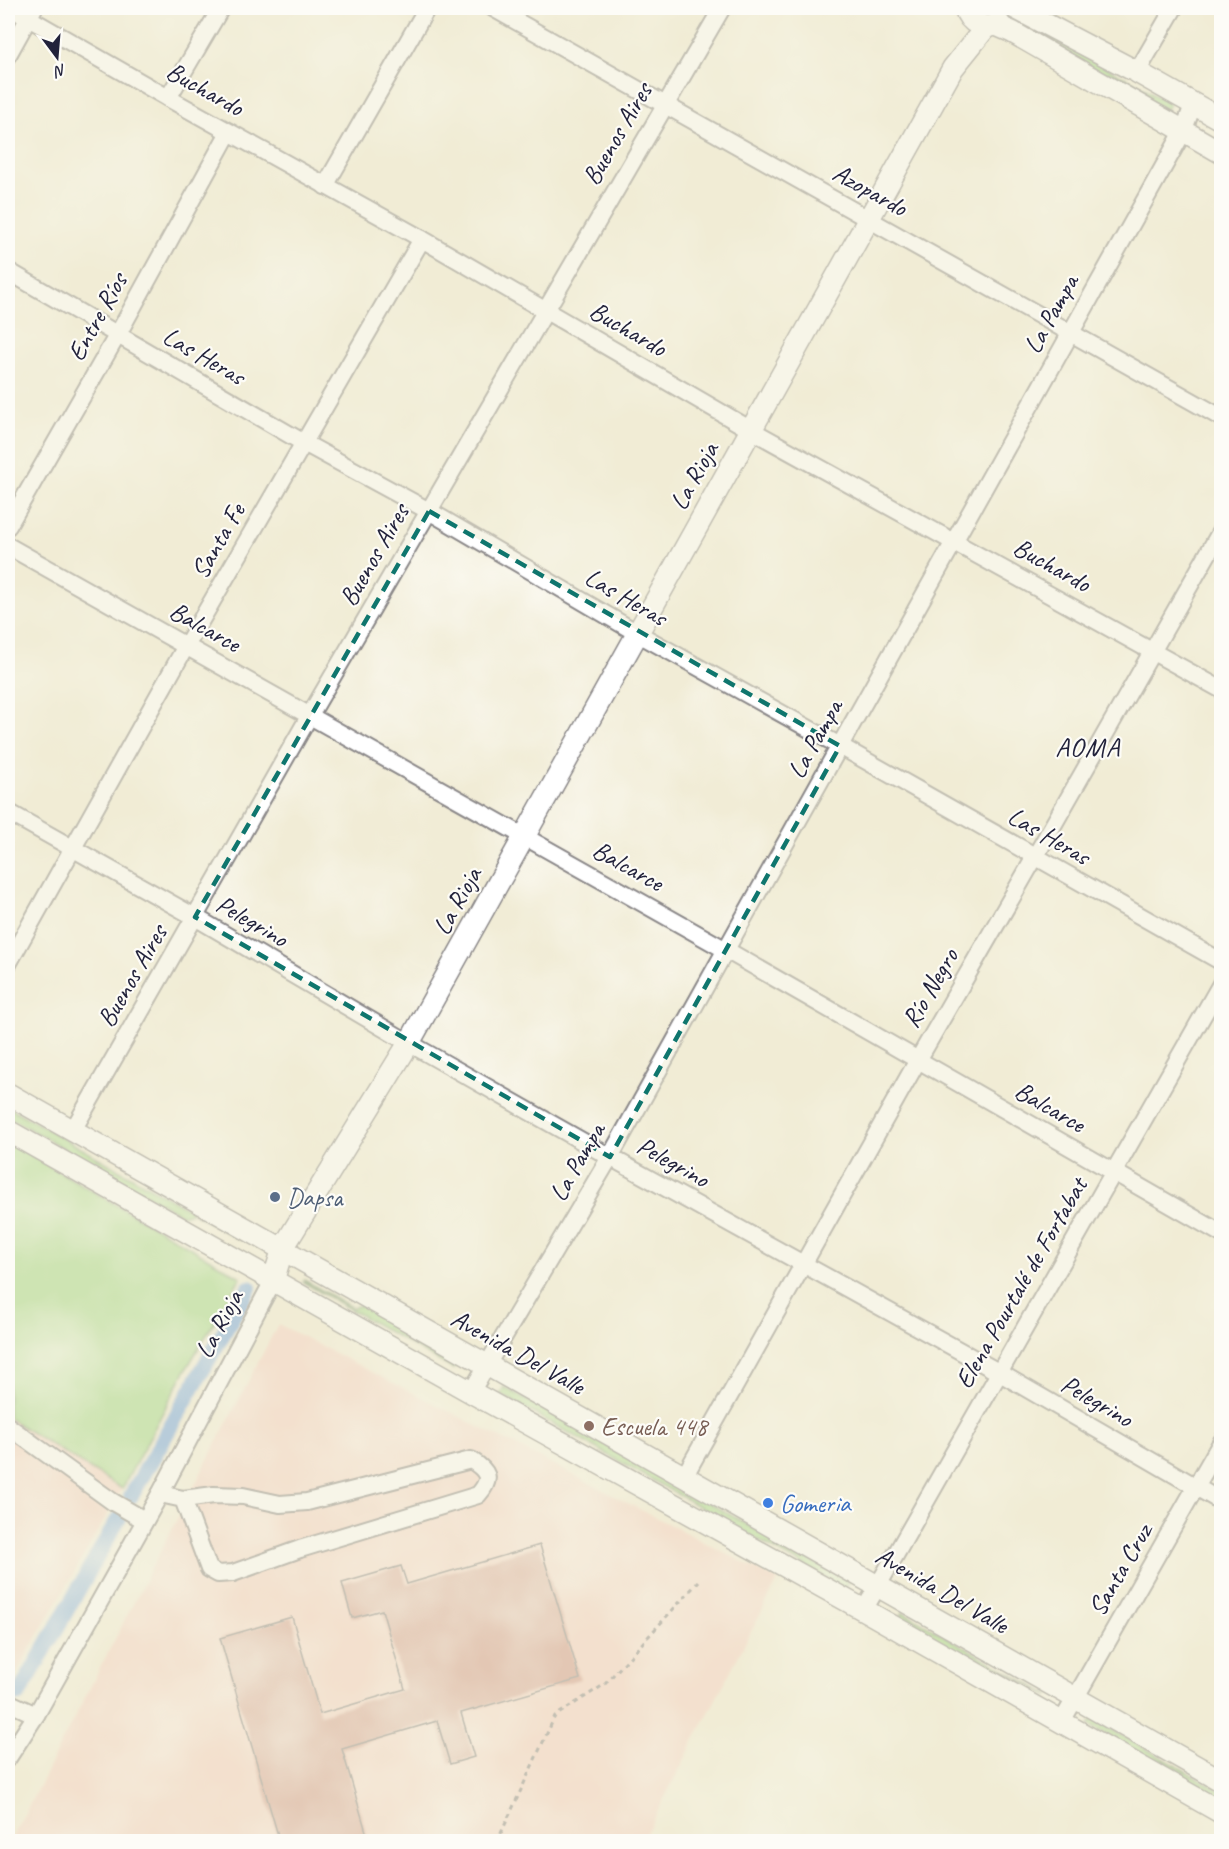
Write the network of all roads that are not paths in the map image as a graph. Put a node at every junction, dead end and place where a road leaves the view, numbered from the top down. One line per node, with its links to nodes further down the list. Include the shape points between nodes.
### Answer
1 (11, 8): 9 (street, Buchardo)
2 (221, 8): 13 (street)
3 (427, 8): 20 (street)
4 (493, 8): 14 (street, Azopardo)
5 (722, 8): 14 (street, Buenos Aires)
6 (1008, 8): 10 (main road, La Rioja, via 1005,17)
7 (1014, 8): 12 (main road)
8 (1174, 8): 12 (street)
9 (31, 12): 11 (street); 13 (street, Buchardo)
10 (974, 16): 18 (main road, via 1012,32); 21 (main road, La Rioja, via 960,37 953,68)
11 (8, 55)
12 (1137, 72): 15 (main road)
13 (168, 98): 17 (street, Buchardo)
14 (664, 104): 21 (street, Azopardo); 24 (street, Buenos Aires)
15 (1192, 105): 16 (main road); 18 (street, La Pampa)
16 (1221, 120)
17 (230, 132): 20 (street, Buchardo); 26 (street, Entre Ríos)
18 (1183, 132): 19 (main road); 25 (street, La Pampa)
19 (1221, 153)
20 (325, 186): 22 (street, Buchardo)
21 (869, 218): 25 (street, Azopardo); 28 (main road, La Rioja)
22 (422, 239): 24 (street, Buchardo); 29 (street, Santa Fe)
23 (8, 271): 26 (street, Las Heras)
24 (544, 311): 28 (street, Buchardo); 30 (street, Buenos Aires)
25 (1070, 333): 27 (street, Azopardo); 33 (street, La Pampa)
26 (117, 334): 29 (street, Las Heras); 31 (street, Entre Ríos)
27 (1221, 418)
28 (751, 430): 33 (street, Buchardo); 35 (main road, La Rioja)
29 (304, 444): 30 (street, Las Heras); 36 (street, Santa Fe)
30 (429, 511): 35 (street, Las Heras); 39 (street, Buenos Aires)
31 (8, 526)
32 (1221, 529): 37 (street, Río Negro)
33 (955, 541): 37 (street, Buchardo); 40 (street, La Pampa)
34 (8, 546): 36 (street, Balcarce)
35 (637, 633): 40 (street, Las Heras); 42 (main road, La Rioja)
36 (186, 646): 39 (street, Balcarce); 43 (street, Santa Fe)
37 (1154, 650): 38 (street, Buchardo); 44 (street, Río Negro)
38 (1221, 690)
39 (310, 716): 42 (street, Balcarce); 45 (street, Buenos Aires)
40 (840, 746): 44 (street, Las Heras); 46 (street, La Pampa)
41 (8, 812): 43 (street, Pelegrino)
42 (523, 836): 46 (street, Balcarce); 50 (main road, La Rioja)
43 (73, 849): 45 (street, Pelegrino); 48 (street, Santa Fe)
44 (1035, 857): 47 (street, Las Heras); 51 (street, Río Negro)
45 (195, 917): 50 (street, Pelegrino); 53 (street, Buenos Aires)
46 (726, 950): 51 (street, Balcarce); 55 (street, La Pampa)
47 (1221, 962)
48 (8, 964)
49 (1221, 982): 56 (street, Elena Pourtalé de Fortabat)
50 (409, 1043): 55 (street, Pelegrino); 58 (main road, La Rioja)
51 (918, 1060): 56 (street, Balcarce); 59 (street, Río Negro)
52 (8, 1094): 53 (main road, Avenida Del Valle)
53 (73, 1130): 58 (main road, Avenida Del Valle)
54 (8, 1131): 60 (main road)
55 (610, 1157): 59 (street, Pelegrino); 61 (street, La Pampa)
56 (1113, 1173): 57 (street, Balcarce); 62 (street, Elena Pourtalé de Fortabat)
57 (1221, 1234)
58 (283, 1248): 60 (main road, La Rioja); 61 (main road, Avenida Del Valle)
59 (803, 1263): 62 (street, Pelegrino); 66 (street, Río Negro)
60 (273, 1281): 63 (main road); 68 (street, La Rioja)
61 (486, 1366): 63 (street, La Pampa); 66 (main road, Avenida Del Valle)
62 (1000, 1373): 67 (street, Pelegrino); 72 (street, Elena Pourtalé de Fortabat)
63 (471, 1392): 73 (main road)
64 (8, 1426): 71 (street)
65 (1221, 1441): 67 (street, Santa Cruz)
66 (685, 1475): 72 (main road, Avenida Del Valle)
67 (1196, 1487): 70 (street, Pelegrino); 74 (street, Santa Cruz)
68 (160, 1494): 69 (street); 71 (street, La Rioja)
69 (183, 1499): 69 (street, via 209,1569 218,1574 232,1573 478,1495 487,1486 488,1478 483,1468 471,1460 307,1502 280,1504 214,1495)
70 (1221, 1502)
71 (144, 1520): 76 (street, La Rioja)
72 (878, 1585): 73 (street, Elena Pourtalé de Fortabat); 74 (main road, Avenida Del Valle)
73 (864, 1610): 77 (main road)
74 (1076, 1698): 77 (street, Santa Cruz); 79 (main road, Avenida Del Valle)
75 (8, 1702): 76 (street)
76 (36, 1715): 78 (street, La Rioja)
77 (1061, 1723): 80 (main road)
78 (8, 1758)
79 (1221, 1781)
80 (1221, 1814)

